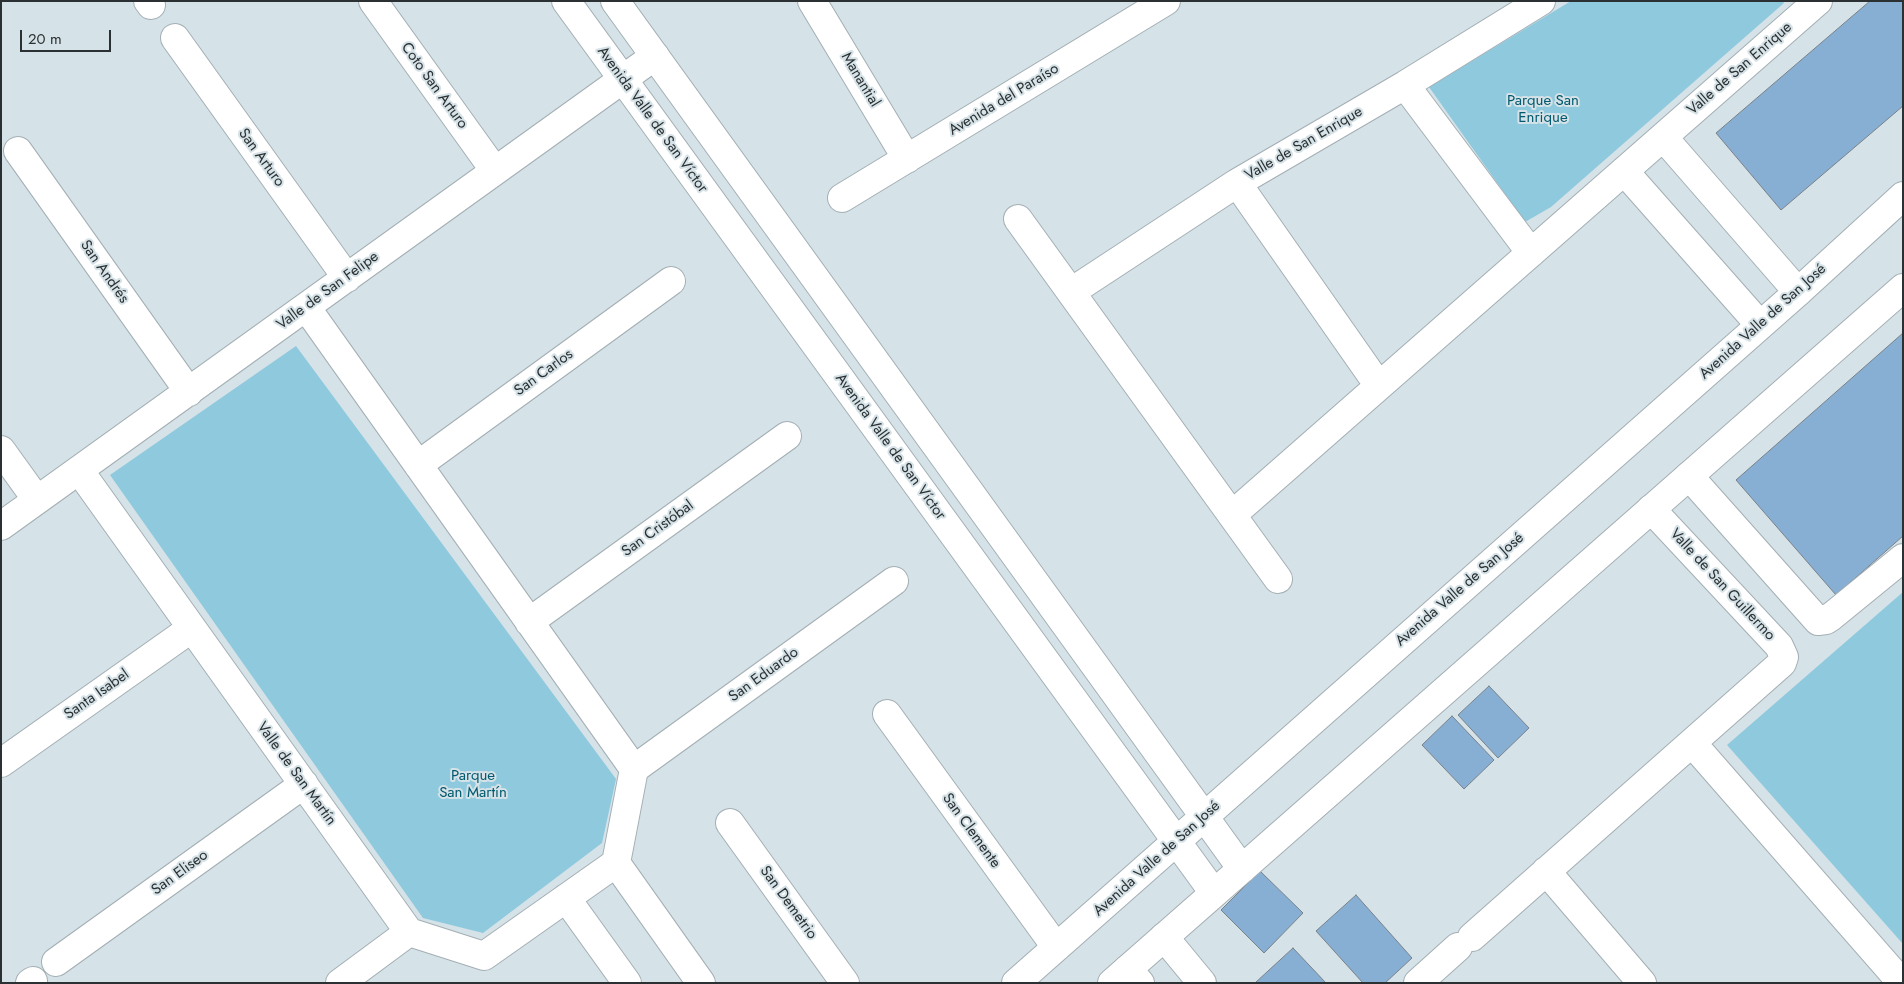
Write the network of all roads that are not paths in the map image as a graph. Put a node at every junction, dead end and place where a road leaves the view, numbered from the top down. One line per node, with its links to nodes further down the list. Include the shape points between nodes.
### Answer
1 (373, 1): 15 (street, Coto San Arturo)
2 (566, 1): 10 (street, Avenida Valle de San Víctor)
3 (615, 1): 9 (street)
4 (812, 1): 14 (street, Manantial)
5 (1166, 1): 14 (street, Avenida del Paraíso)
6 (1541, 1): 11 (street, Valle de San Enrique)
7 (1818, 1): 12 (street, Valle de San Enrique)
8 (175, 38): 22 (street, San Arturo)
9 (655, 56): 10 (street, Valle de San Felipe); 50 (street)
10 (623, 79): 15 (street, Valle de San Felipe); 52 (street, Avenida Valle de San Víctor)
11 (1405, 84): 17 (street, Valle de San Enrique); 21 (street)
12 (1663, 137): 16 (street, Valle de San Enrique); 26 (street)
13 (18, 151): 30 (street, San Andrés)
14 (907, 159): 19 (street, Avenida del Paraíso)
15 (496, 171): 22 (street, Valle de San Felipe)
16 (1624, 171): 21 (street, Valle de San Enrique); 28 (street)
17 (1237, 183): 25 (street, Valle de San Enrique); 29 (street)
18 (1903, 196): 26 (street, Avenida Valle de San José)
19 (842, 198)
20 (1018, 219): 25 (street)
21 (1531, 253): 29 (street, Valle de San Enrique)
22 (346, 278): 27 (street, Valle de San Felipe)
23 (671, 281): 33 (street, San Carlos)
24 (1903, 288): 35 (street)
25 (1071, 292): 38 (street)
26 (1798, 292): 28 (street, Avenida Valle de San José)
27 (306, 307): 30 (street, Valle de San Felipe); 33 (street)
28 (1760, 325): 50 (street, Avenida Valle de San José)
29 (1379, 386): 38 (street, Valle de San Enrique)
30 (189, 392): 34 (street, Valle de San Felipe)
31 (787, 436): 43 (street, San Cristóbal)
32 (1, 450): 36 (street)
33 (418, 465): 43 (street)
34 (79, 470): 36 (street, Valle de San Felipe); 44 (street, Valle de San Martín)
35 (1689, 476): 37 (street); 40 (street, via 1818,621 1832,616)
36 (37, 500): 39 (street, Valle de San Felipe)
37 (1651, 509): 46 (street, Valle de San Guillermo, via 1779,646 1784,657 1777,668); 54 (street)
38 (1232, 515): 41 (street)
39 (1, 526)
40 (1903, 558)
41 (1278, 579)
42 (894, 581): 48 (street, San Eduardo)
43 (529, 622): 48 (street)
44 (192, 628): 47 (street, Santa Isabel); 49 (street, Valle de San Martín)
45 (887, 714): 60 (street, San Clemente)
46 (1692, 743): 55 (street, Valle de San Guillermo); 71 (street)
47 (1, 762)
48 (634, 769): 53 (street)
49 (304, 784): 58 (street, Valle de San Martín); 61 (street, San Eliseo)
50 (1204, 816): 52 (street, Avenida Valle de San José); 54 (street)
51 (730, 823): 66 (street, San Demetrio)
52 (1176, 842): 56 (street, Avenida Valle de San Víctor); 60 (street, Avenida Valle de San José)
53 (616, 862): 57 (street); 65 (street)
54 (1242, 868): 56 (street)
55 (1546, 871): 69 (street, Valle de San Guillermo); 70 (street)
56 (1214, 894): 59 (street)
57 (566, 898): 58 (street, via 484,956); 64 (street)
58 (409, 932): 63 (street)
59 (1164, 937): 62 (street); 68 (street)
60 (1056, 948): 67 (street, Avenida Valle de San José)
61 (56, 962)
62 (1127, 978)
63 (340, 983)
64 (627, 983)
65 (701, 983)
66 (845, 983)
67 (1016, 983)
68 (1202, 983)
69 (1418, 983)
70 (1642, 983)
71 (1902, 983)

